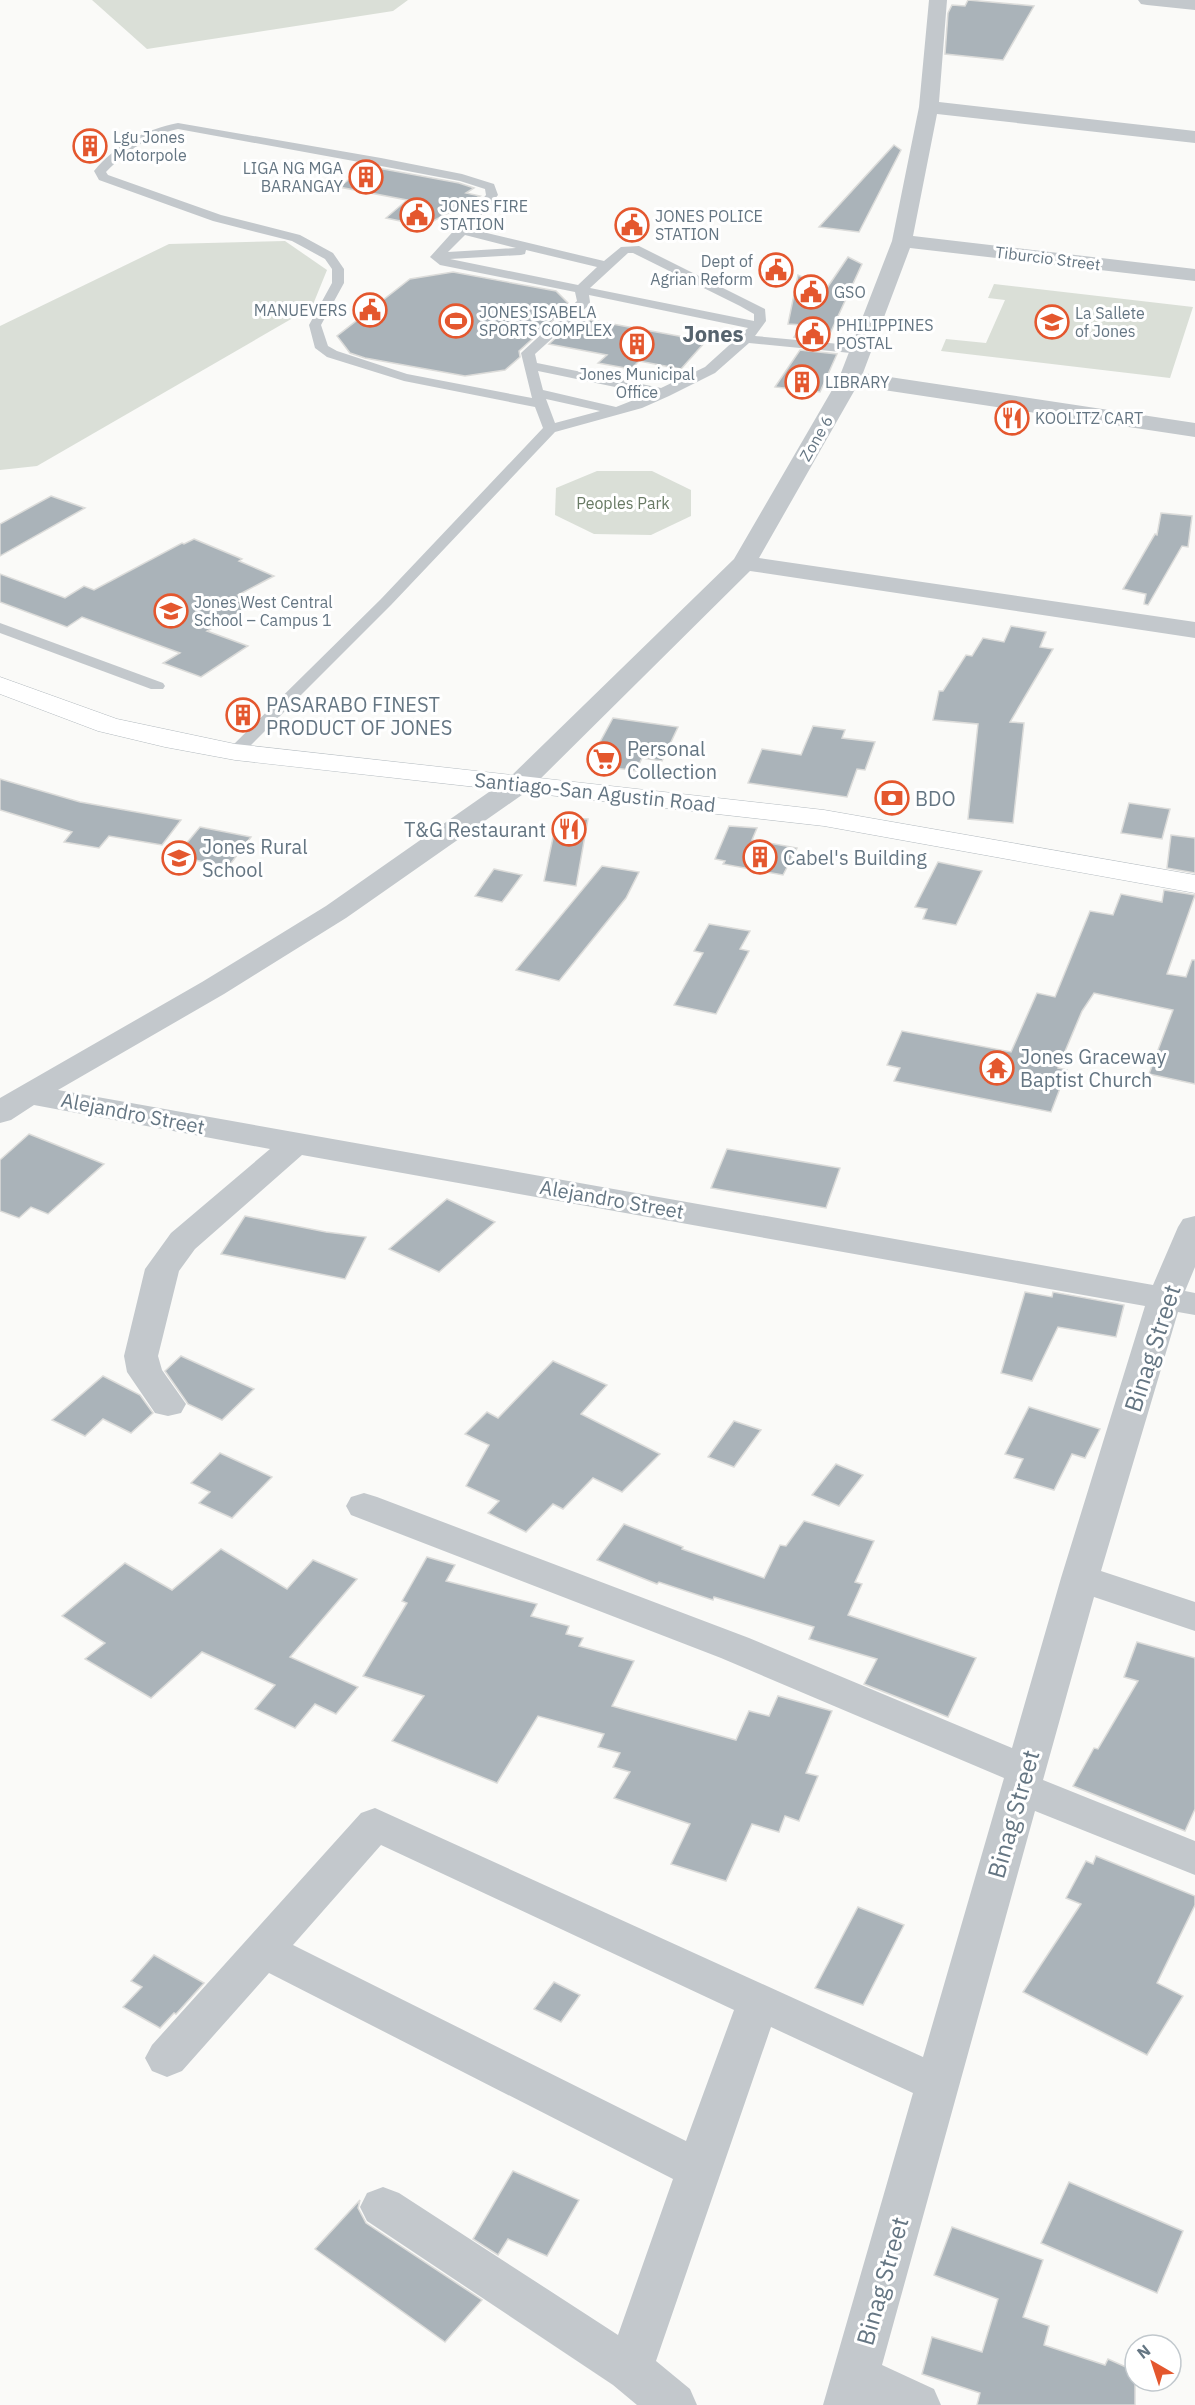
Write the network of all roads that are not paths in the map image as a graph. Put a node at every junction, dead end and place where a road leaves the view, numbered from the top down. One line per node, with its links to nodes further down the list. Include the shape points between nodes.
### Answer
1 (938, 0): 4 (street, Zone 6)
2 (1147, 0): 3 (street)
3 (1195, 5)
4 (929, 107): 5 (street); 7 (street, Zone 6)
5 (1195, 137)
6 (462, 231): 8 (lane); 9 (lane); 19 (lane, via 492,195 490,187 393,164 194,127 171,127 149,134 112,158 100,171 103,177 120,185 217,218 296,238 329,256 338,269 338,283 315,325 322,348 332,354 404,376)
7 (902, 241): 11 (street, Tiburcio Street); 15 (street, Zone 6)
8 (542, 250): 9 (lane); 10 (lane)
9 (436, 257): 12 (lane, via 443,263)
10 (606, 265): 12 (lane); 13 (lane, via 625,250 635,249 760,312)
11 (1195, 275)
12 (582, 290): 13 (lane); 16 (lane, via 584,302 528,353)
13 (755, 325): 14 (lane)
14 (746, 339): 15 (lane); 18 (lane, via 710,370)
15 (861, 350): 17 (street, Zone 6)
16 (531, 366): 18 (lane); 19 (lane)
17 (850, 378): 22 (street); 23 (street, Zone 6)
18 (664, 393): 20 (lane)
19 (539, 399): 20 (lane); 21 (lane)
20 (617, 410): 21 (lane)
21 (550, 429): 28 (lane, via 386,602)
22 (1195, 430)
23 (744, 563): 25 (street); 29 (street, Zone 6)
24 (0, 628): 27 (lane)
25 (1195, 630)
26 (0, 685): 28 (main road, Santiago-San Agustin Road, via 108,725)
27 (157, 686)
28 (235, 752): 29 (main road, Santiago-San Agustin Road)
29 (519, 784): 30 (main road, Santiago-San Agustin Road, via 824,818); 31 (street, Zone 6, via 336,912)
30 (1195, 884)
31 (28, 1094): 32 (street, Zone 6); 33 (street, Alejandro Street)
32 (0, 1113)
33 (296, 1143): 35 (street, Alejandro Street); 36 (street, via 183,1241 162,1269 141,1356 145,1372)
34 (1195, 1227): 35 (street, Binag Street)
35 (1180, 1301): 38 (street, Binag Street)
36 (168, 1404)
37 (364, 1506): 40 (street, via 735,1648)
38 (1080, 1578): 39 (street); 40 (street, Binag Street)
39 (1195, 1617)
40 (1023, 1779): 41 (street); 45 (street, Binag Street)
41 (1195, 1858)
42 (263, 1950): 43 (street, via 375,1824); 44 (street); 46 (street)
43 (759, 2001): 45 (street); 46 (street)
44 (167, 2058)
45 (937, 2084): 49 (street, Binag Street)
46 (699, 2170): 48 (street)
47 (383, 2207): 48 (street)
48 (630, 2369): 50 (street)
49 (851, 2391): 51 (street)
50 (673, 2405)
51 (917, 2405)

